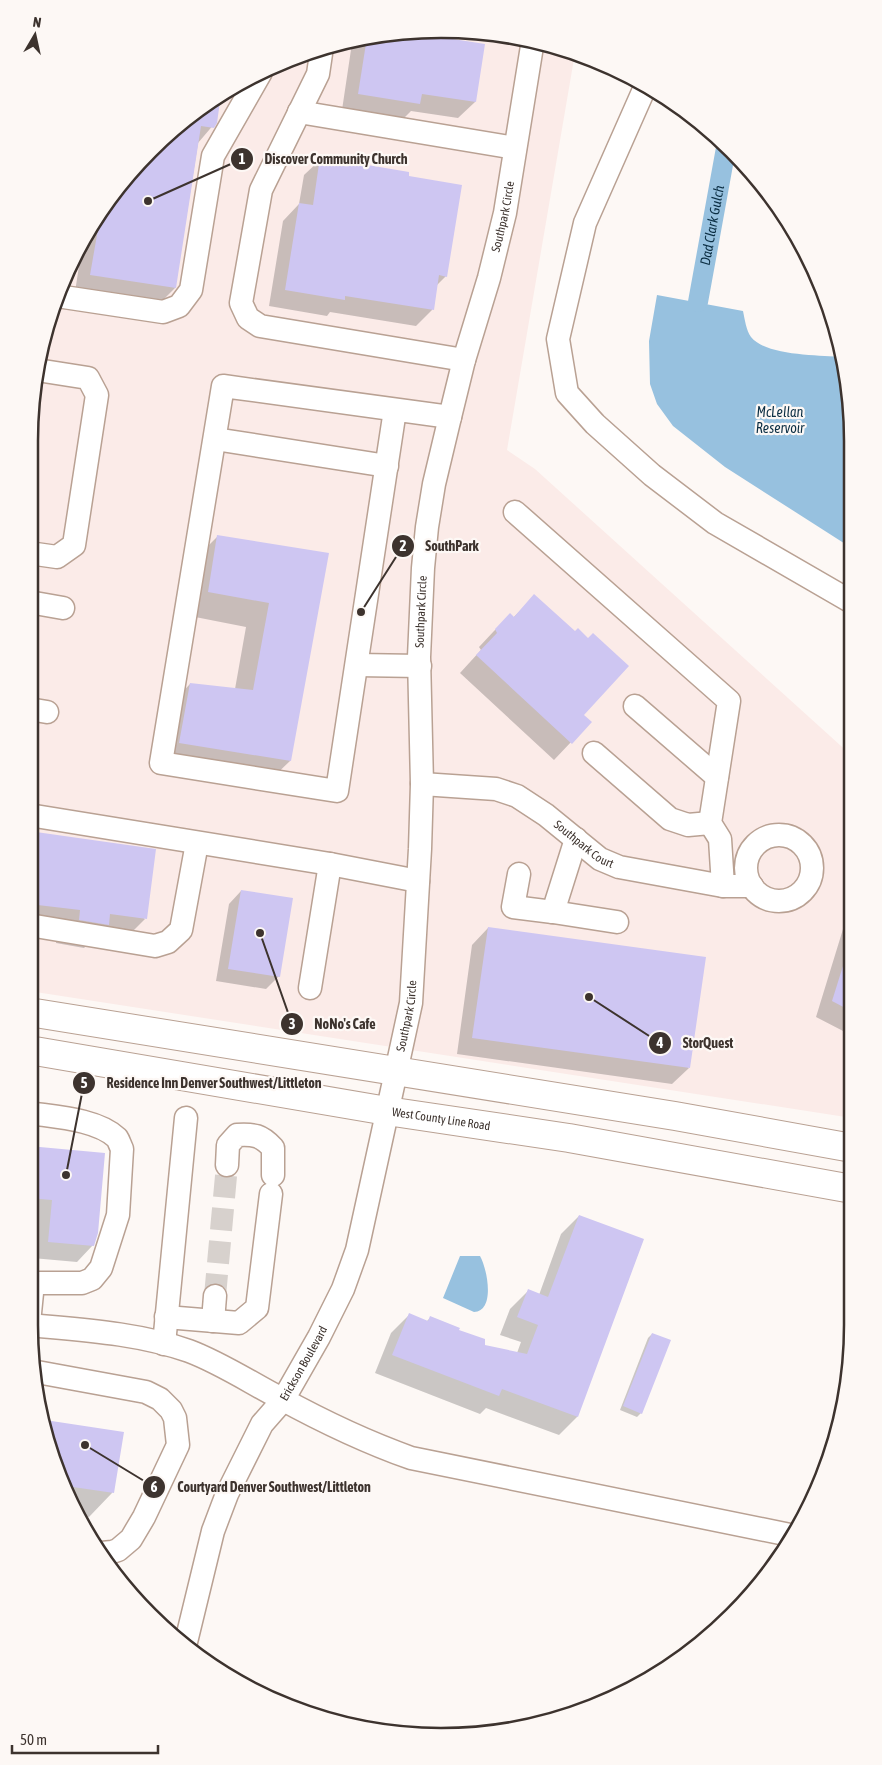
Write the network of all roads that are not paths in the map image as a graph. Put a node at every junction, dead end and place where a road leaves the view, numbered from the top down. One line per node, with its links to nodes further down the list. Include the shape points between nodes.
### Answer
1 (532, 48): 6 (street, Southpark Circle)
2 (321, 56): 5 (street, via 318,74)
3 (254, 84): 7 (street, via 213,156 191,290 178,306 163,312)
4 (643, 92): 16 (street, via 586,223 558,338 566,393 594,424 652,475 714,523)
5 (299, 112): 6 (street); 8 (street, via 261,190 241,303 248,318 260,326)
6 (515, 148): 8 (street, Southpark Circle, via 498,243)
7 (64, 297)
8 (464, 360): 11 (street, Southpark Circle)
9 (44, 371): 15 (street, via 88,378 97,395 74,545 57,557)
10 (396, 410): 11 (street); 12 (street, via 223,386); 13 (street)
11 (450, 417): 20 (street, Southpark Circle, via 427,527)
12 (215, 439): 13 (street); 19 (street, via 161,764 337,791)
13 (387, 466): 19 (street)
14 (515, 512): 23 (street, via 729,700)
15 (38, 554)
16 (844, 598)
17 (38, 603): 18 (street)
18 (63, 608)
19 (357, 665): 20 (street)
20 (420, 666): 24 (street, Southpark Circle)
21 (635, 706): 23 (street)
22 (594, 753): 26 (street, via 670,819 688,825)
23 (717, 777): 26 (street)
24 (422, 784): 27 (street, Southpark Court, via 496,789 517,796); 31 (street, Southpark Circle)
25 (38, 817): 28 (street)
26 (710, 823): 32 (street, via 720,839)
27 (576, 839): 32 (street, Southpark Court, via 600,859 619,867); 34 (street)
28 (197, 843): 29 (street); 36 (street, via 181,930 168,942 155,946)
29 (330, 864): 31 (street); 37 (street)
30 (519, 874): 34 (street, via 514,907)
31 (418, 881): 40 (street, Southpark Circle, via 411,1003)
32 (722, 886): 33 (street, Southpark Court)
33 (752, 886)
34 (553, 912): 35 (street)
35 (617, 922)
36 (38, 926)
37 (310, 988)
38 (38, 1013): 40 (main road)
39 (38, 1052): 41 (main road, West County Line Road)
40 (396, 1072): 41 (street, Erickson Boulevard); 44 (main road)
41 (387, 1111): 46 (main road, West County Line Road, via 568,1138); 54 (street, Erickson Boulevard, via 357,1250 344,1289)
42 (38, 1114): 47 (street, via 81,1121 103,1129 118,1139 122,1149 118,1215 101,1268 92,1279 82,1284)
43 (186, 1118): 49 (street)
44 (844, 1147)
45 (227, 1165): 50 (street, via 228,1145 237,1135 252,1134 273,1148 258,1308 239,1323)
46 (844, 1188)
47 (38, 1283)
48 (215, 1296): 50 (street)
49 (166, 1317): 50 (street); 52 (street)
50 (213, 1321)
51 (38, 1325): 52 (street, via 110,1332)
52 (164, 1344): 54 (street, via 191,1352)
53 (41, 1373): 56 (street, via 146,1392 160,1399 175,1418 178,1445 144,1517 125,1545)
54 (283, 1400): 55 (street, via 380,1447 411,1458); 57 (street, Erickson Boulevard, via 262,1424 227,1494 213,1531)
55 (785, 1534)
56 (109, 1552)
57 (187, 1637)

